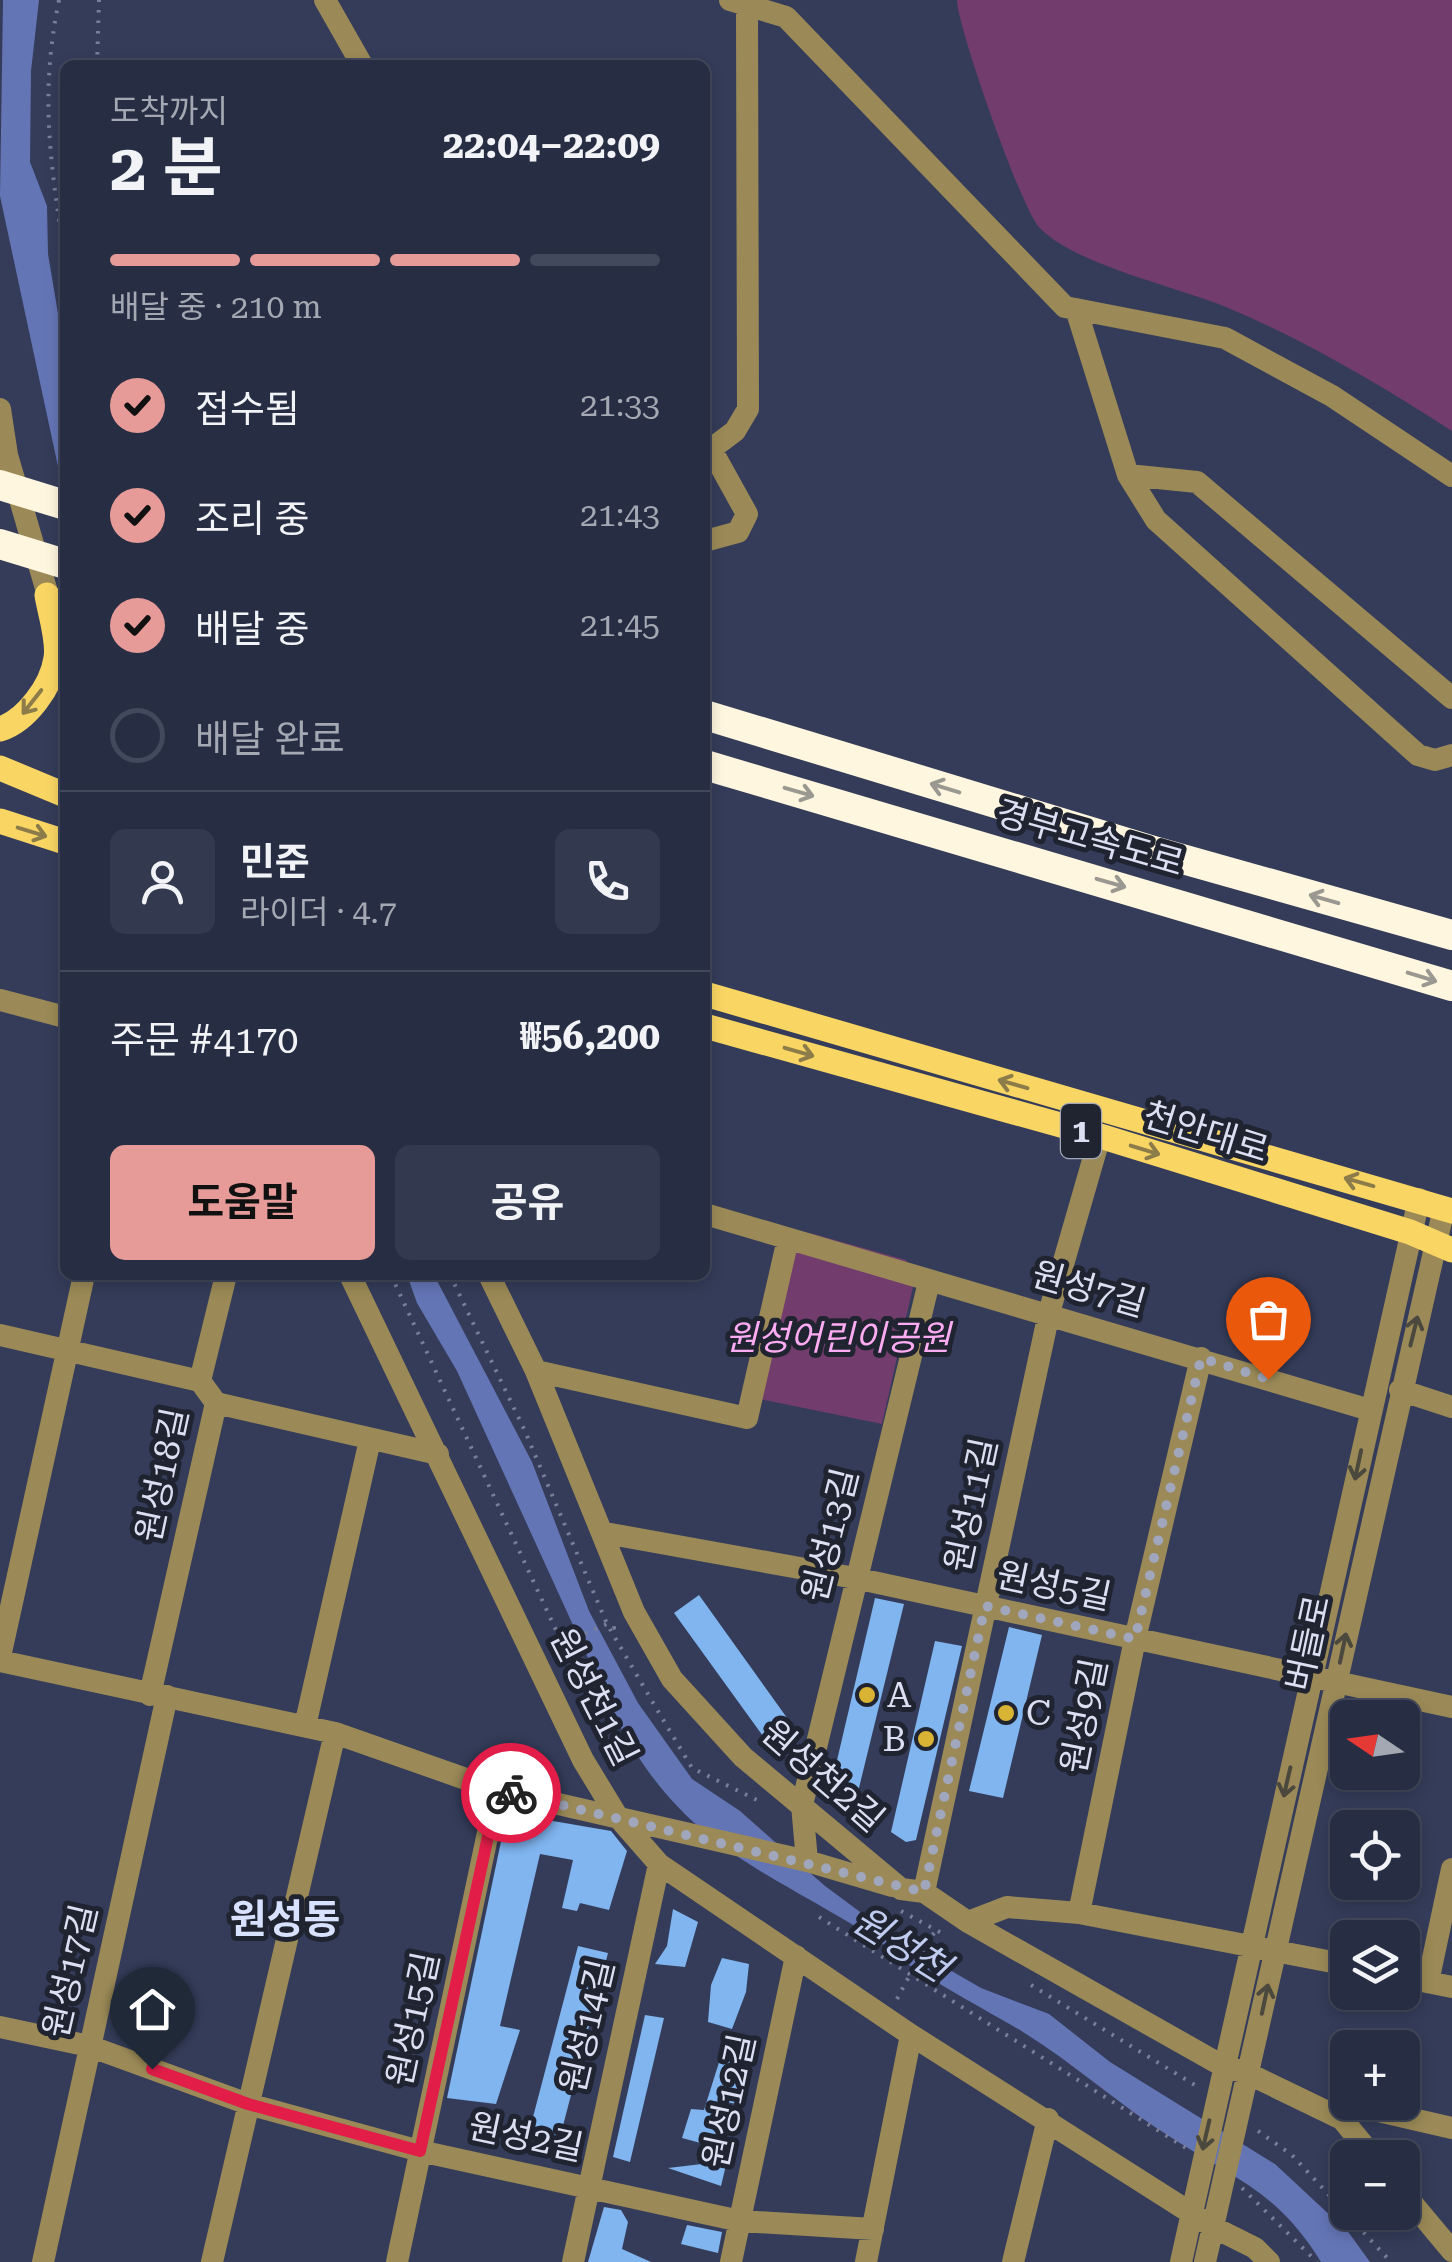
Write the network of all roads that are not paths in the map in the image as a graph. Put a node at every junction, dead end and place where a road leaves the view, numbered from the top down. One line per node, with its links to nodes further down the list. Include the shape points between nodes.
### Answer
1 (325, 0): 4 (street)
2 (738, 4): 3 (street); 12 (street, via 748,409 711,449 747,514 738,532)
3 (781, 7): 5 (street, via 1065,307)
4 (359, 60)
5 (1076, 309): 8 (street); 9 (street, via 1225,338 1332,396)
6 (0, 409): 7 (street)
7 (4, 453): 15 (street)
8 (1128, 475): 17 (street, via 1197,482); 20 (street, via 1156,520 1418,755)
9 (1452, 476)
10 (0, 485): 11 (highway)
11 (60, 503)
12 (710, 540)
13 (0, 544): 14 (highway)
14 (60, 562)
15 (47, 595): 16 (street); 19 (main road, one-way to 19, via 56,658 39,698)
16 (60, 632)
17 (1452, 698)
18 (710, 717): 26 (highway, 경부고속도로, one-way to 18)
19 (0, 729)
20 (1452, 755)
21 (710, 766): 27 (highway, 경부고속도로, one-way to 27)
22 (0, 768): 23 (main road)
23 (60, 793)
24 (0, 822): 25 (main road, one-way to 25)
25 (60, 840)
26 (1452, 935)
27 (1452, 986)
28 (710, 995): 33 (main road, 천안대로 / 1, one-way to 28)
29 (0, 1000): 30 (street)
30 (60, 1016)
31 (710, 1027): 32 (main road, 천안대로 / 1, one-way to 32)
32 (1100, 1136): 36 (main road, 천안대로 / 1, one-way to 36); 44 (street, 원성11길)
33 (1419, 1199): 34 (main road, 천안대로 / 1); 36 (street, 버들로)
34 (1448, 1210): 38 (street, 버들로)
35 (710, 1216): 37 (street, 원성7길)
36 (1410, 1232): 38 (main road, 천안대로 / 1); 53 (street, 버들로)
37 (788, 1239): 43 (street, 원성7길); 48 (street, via 747,1418)
38 (1444, 1247): 50 (street, 버들로, one-way to 38)
39 (83, 1280): 46 (street)
40 (225, 1280): 49 (street, 원성18길)
41 (352, 1280): 55 (street, 원성천1길)
42 (490, 1280): 48 (street, 원성천2길)
43 (929, 1282): 44 (street, 원성7길); 57 (street, 원성13길)
44 (1049, 1312): 47 (street, 원성7길); 58 (street, 원성11길)
45 (0, 1334): 46 (street)
46 (66, 1349): 49 (street); 60 (street)
47 (1201, 1358): 53 (street, 원성7길); 59 (street, 원성9길)
48 (536, 1371): 56 (street, 원성천2길)
49 (200, 1381): 51 (street, 원성18길)
50 (1400, 1390): 52 (street); 62 (street, 버들로, one-way to 50)
51 (216, 1403): 54 (street); 63 (street, 원성18길)
52 (1452, 1407)
53 (1370, 1410): 61 (street, 버들로, one-way to 61)
54 (370, 1440): 55 (street); 65 (street)
55 (438, 1454): 69 (street, 원성천1길, via 582,1760)
56 (604, 1532): 57 (street, 원성5길); 68 (street, 원성천2길, via 634,1612 672,1678 743,1757)
57 (854, 1578): 58 (street, 원성5길); 68 (street, 원성13길)
58 (985, 1606): 59 (street, 원성5길); 73 (street, 원성11길)
59 (1135, 1639): 61 (street, 원성5길); 74 (street, 원성9길)
60 (0, 1659): 63 (street)
61 (1311, 1678): 62 (street, 원성5길); 76 (street, 버들로, one-way to 76)
62 (1335, 1683): 64 (street, 원성5길); 77 (street, 버들로)
63 (159, 1696): 65 (street); 85 (street, 원성17길)
64 (1452, 1707)
65 (305, 1726): 66 (street)
66 (335, 1733): 67 (street); 88 (street)
67 (498, 1790): 69 (street); 95 (street, 원성15길)
68 (802, 1806): 70 (street, 원성13길); 73 (street, 원성천2길)
69 (617, 1816): 70 (street); 71 (street, 원성천1길)
70 (807, 1861): 73 (street)
71 (660, 1864): 78 (street, 원성천1길); 96 (street, 원성14길)
72 (1452, 1869): 81 (street)
73 (904, 1894): 75 (street, 원성천2길)
74 (1080, 1913): 75 (street, via 1007,1908); 76 (street)
75 (960, 1931): 86 (street, 원성천2길)
76 (1249, 1945): 77 (street); 86 (street, 버들로)
77 (1276, 1950): 79 (street); 87 (street, 버들로, one-way to 77)
78 (796, 1956): 84 (street, 원성천1길); 100 (street, 원성12길)
79 (1330, 1961)
80 (1420, 1980): 81 (street)
81 (1428, 1982): 82 (street)
82 (1452, 1987)
83 (0, 2026): 85 (street, 원성2길)
84 (911, 2034): 90 (street, 원성천1길); 101 (street)
85 (89, 2046): 88 (street, 원성2길); 103 (street, 원성17길)
86 (1214, 2077): 87 (street, 원성천2길); 97 (street, 버들로, one-way to 97)
87 (1246, 2084): 89 (street, 원성천2길); 99 (street, 버들로)
88 (248, 2104): 95 (street, 원성2길); 104 (street)
89 (1330, 2115)
90 (1048, 2119): 97 (street, 원성천1길); 109 (street)
91 (1343, 2120): 94 (street, 원성천2길)
92 (1417, 2120): 93 (street)
93 (1452, 2128)
94 (1359, 2140)
95 (420, 2151): 96 (street, 원성2길); 105 (street, 원성15길)
96 (587, 2186): 100 (street, 원성2길); 106 (street, 원성14길)
97 (1192, 2201): 99 (street, 원성천1길); 110 (street)
98 (1420, 2213): 102 (street)
99 (1216, 2218): 111 (street); 112 (street, 원성천1길)
100 (740, 2221): 101 (street, 원성2길); 107 (street, 원성12길)
101 (873, 2229): 108 (street)
102 (1452, 2251)
103 (42, 2262)
104 (212, 2262)
105 (396, 2262)
106 (573, 2262)
107 (732, 2262)
108 (866, 2262)
109 (1013, 2262)
110 (1180, 2262)
111 (1205, 2262)
112 (1269, 2262)

